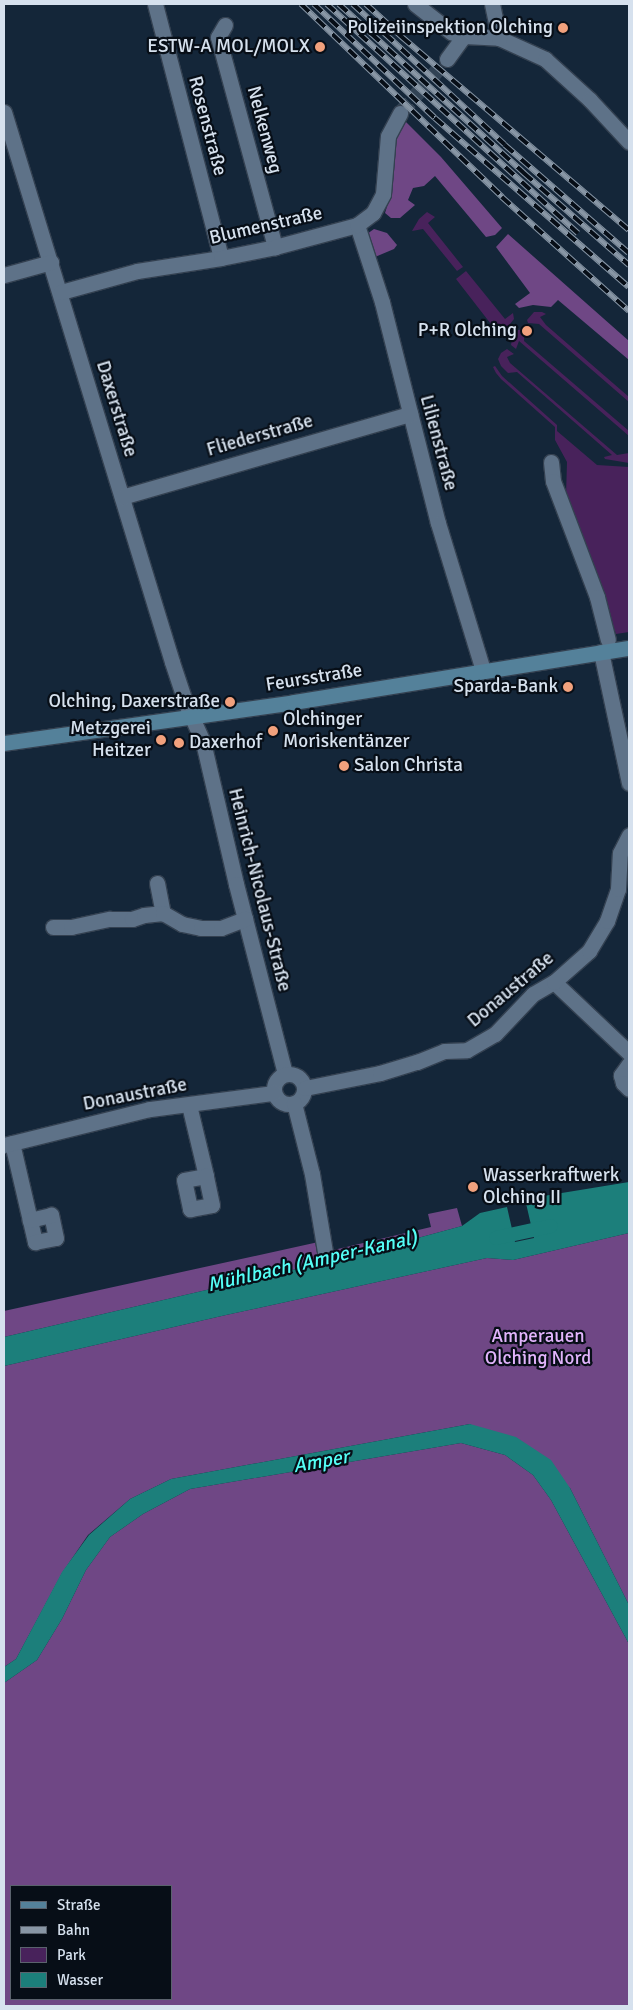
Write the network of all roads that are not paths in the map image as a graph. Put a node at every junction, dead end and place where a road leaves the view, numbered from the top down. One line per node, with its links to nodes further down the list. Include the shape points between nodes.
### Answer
1 (154, 4): 13 (street, Rosenstraße)
2 (415, 4): 5 (street, via 451,32)
3 (492, 4): 6 (street)
4 (225, 25): 12 (street, Nelkenweg, via 218,36)
5 (464, 36): 6 (street); 7 (street)
6 (499, 38): 10 (street, via 545,59)
7 (447, 59)
8 (4, 112): 14 (street, Daxerstraße)
9 (400, 113): 11 (street, Blumenstraße, via 388,136 385,182 380,202 368,218)
10 (629, 142)
11 (357, 224): 12 (street, Blumenstraße); 17 (street, Lilienstraße, via 382,302)
12 (275, 247): 13 (street, Blumenstraße)
13 (221, 258): 16 (street, Blumenstraße, via 137,271)
14 (51, 262): 15 (street); 16 (street, Daxerstraße)
15 (4, 275)
16 (60, 292): 19 (street, Daxerstraße)
17 (410, 414): 19 (street, Fliederstraße); 22 (street, Lilienstraße, via 438,523)
18 (551, 462): 20 (street, via 553,481 596,597)
19 (122, 496): 23 (street, Daxerstraße)
20 (605, 646): 21 (street, Feursstraße); 22 (street, Feursstraße); 25 (street)
21 (629, 648)
22 (483, 670): 23 (street, Feursstraße)
23 (192, 717): 24 (street, Feursstraße); 31 (street, Heinrich-Nicolaus-Straße, via 203,742)
24 (4, 743)
25 (627, 762): 26 (street)
26 (629, 783)
27 (629, 835): 28 (street, Donaustraße, via 620,853)
28 (625, 882): 33 (street, Donaustraße, via 589,951)
29 (157, 883): 30 (street)
30 (163, 913): 31 (street, via 182,924 201,928 221,928); 32 (street, via 132,920 110,919 71,927)
31 (245, 918): 36 (street, Heinrich-Nicolaus-Straße)
32 (53, 927)
33 (554, 982): 34 (street); 37 (street, Donaustraße, via 533,994 495,1034 467,1050 444,1051 380,1073)
34 (629, 1053)
35 (629, 1064): 38 (street, via 622,1079)
36 (284, 1074): 37 (street, via 299,1077); 39 (street, via 276,1080)
37 (305, 1088): 40 (street, via 302,1097)
38 (629, 1089)
39 (274, 1093): 40 (street, via 282,1102); 41 (street, Donaustraße)
40 (294, 1103): 45 (street, via 312,1174)
41 (189, 1105): 42 (street, Donaustraße, via 150,1109); 43 (street)
42 (8, 1144): 44 (street)
43 (206, 1176)
44 (30, 1220)
45 (325, 1252)

